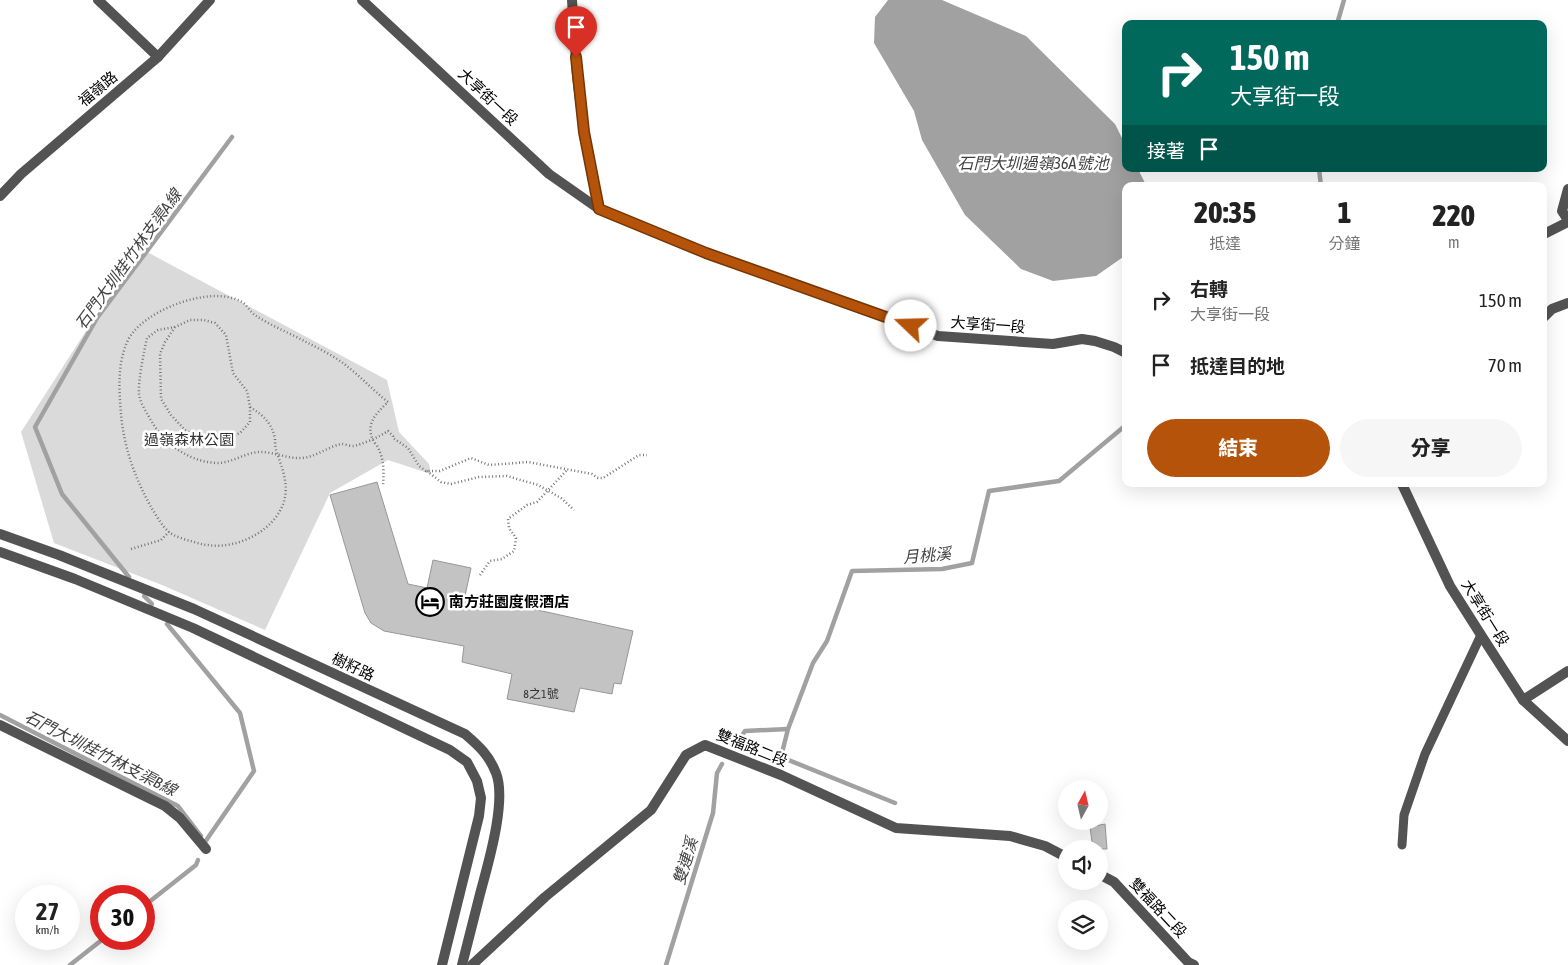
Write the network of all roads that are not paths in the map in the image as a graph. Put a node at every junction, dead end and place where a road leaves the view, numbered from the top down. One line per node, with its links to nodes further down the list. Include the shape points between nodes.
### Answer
1 (98, 0): 5 (street)
2 (210, 0): 5 (street, 福嶺路)
3 (362, 0): 8 (street, 大享街一段, via 549,174)
4 (572, 0): 8 (street, via 584,132)
5 (158, 57): 7 (street, 福嶺路, via 21,174)
6 (1568, 189): 9 (street, via 1562,211)
7 (0, 196)
8 (599, 209): 13 (street, 大享街一段, via 706,253 938,336 1053,344 1082,339)
9 (1568, 221): 10 (street)
10 (1547, 232)
11 (1568, 303): 12 (street)
12 (1547, 314)
13 (1122, 351)
14 (1403, 487): 17 (street, 大享街一段, via 1450,586)
15 (0, 534): 27 (street, 樹籽路, via 246,632 465,734 484,751 496,774 499,805 492,849)
16 (0, 552): 26 (street, via 193,628 443,746 467,762 481,798 479,816)
17 (1481, 634): 19 (street, 大享街一段); 22 (lane, via 1425,754 1404,815)
18 (1568, 671): 19 (street)
19 (1523, 700): 21 (street, 大享街一段)
20 (0, 725): 23 (street, via 164,806 180,818)
21 (1568, 742)
22 (1402, 844)
23 (206, 849)
24 (1058, 853): 28 (street, 雙福路二段, via 1010,836 896,828 781,775 705,745 686,755 651,810 545,898)
25 (1108, 879): 29 (street, 雙福路二段)
26 (442, 965)
27 (462, 965)
28 (472, 965)
29 (1194, 965)

